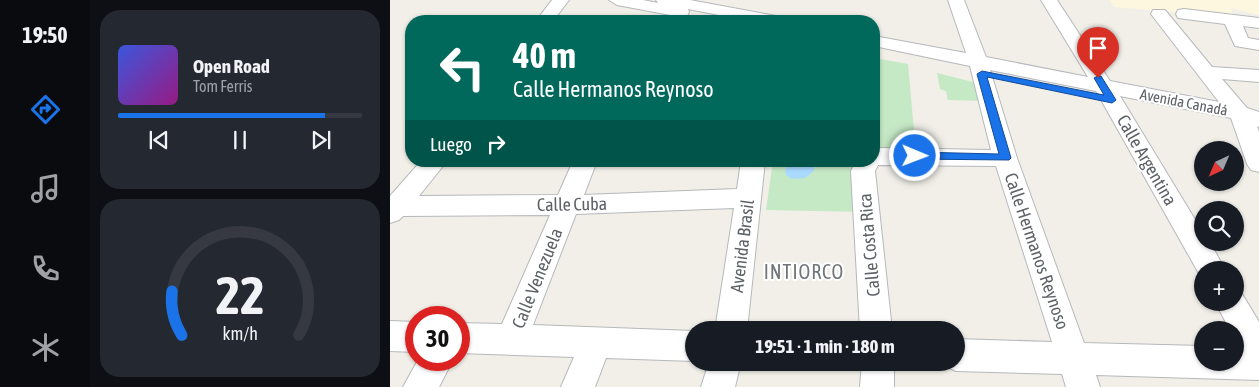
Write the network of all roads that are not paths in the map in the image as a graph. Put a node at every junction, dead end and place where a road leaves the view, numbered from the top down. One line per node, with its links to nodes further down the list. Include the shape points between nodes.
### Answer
1 (560, 0): 8 (street)
2 (617, 0): 5 (street)
3 (956, 0): 16 (street, Calle Hermanos Reynoso)
4 (1049, 0): 19 (street, Calle Argentina)
5 (652, 7): 9 (street); 10 (street)
6 (1159, 14): 17 (street)
7 (1184, 14): 11 (street)
8 (549, 15)
9 (695, 15)
10 (741, 15)
11 (1231, 18): 12 (street); 14 (street)
12 (1259, 23)
13 (880, 42): 16 (street, Avenida Canadá)
14 (1250, 43): 18 (street)
15 (880, 52): 16 (street, Avenida Canadá)
16 (979, 67): 19 (street, Avenida Canadá); 22 (street, Calle Hermanos Reynoso)
17 (1206, 72): 18 (street); 20 (street)
18 (1258, 76)
19 (1107, 93): 20 (street, Avenida Canadá); 31 (street, Calle Argentina)
20 (1251, 122): 23 (street)
21 (880, 158): 22 (street)
22 (1005, 158): 47 (street, Calle Hermanos Reynoso)
23 (1259, 164)
24 (430, 167): 30 (street)
25 (583, 167): 29 (street, Calle Venezuela)
26 (752, 167): 28 (street, Avenida Brasil)
27 (866, 167): 34 (street, Calle Costa Rica, via 863,171)
28 (747, 198): 29 (street, Calle Cuba); 33 (street, Avenida Brasil)
29 (567, 205): 30 (street, Calle Cuba); 38 (street, Calle Venezuela)
30 (392, 209)
31 (1206, 261)
32 (1235, 311): 41 (street)
33 (732, 321)
34 (875, 321)
35 (390, 336): 36 (street)
36 (405, 337)
37 (470, 338): 38 (street)
38 (512, 340): 39 (street)
39 (596, 343): 40 (street); 49 (street)
40 (685, 346)
41 (1259, 352)
42 (965, 356): 47 (street)
43 (1259, 364): 47 (street)
44 (429, 371): 48 (street)
45 (722, 371): 50 (street)
46 (878, 371): 51 (street)
47 (1078, 373)
48 (420, 387)
49 (578, 387)
50 (718, 387)
51 (878, 387)

